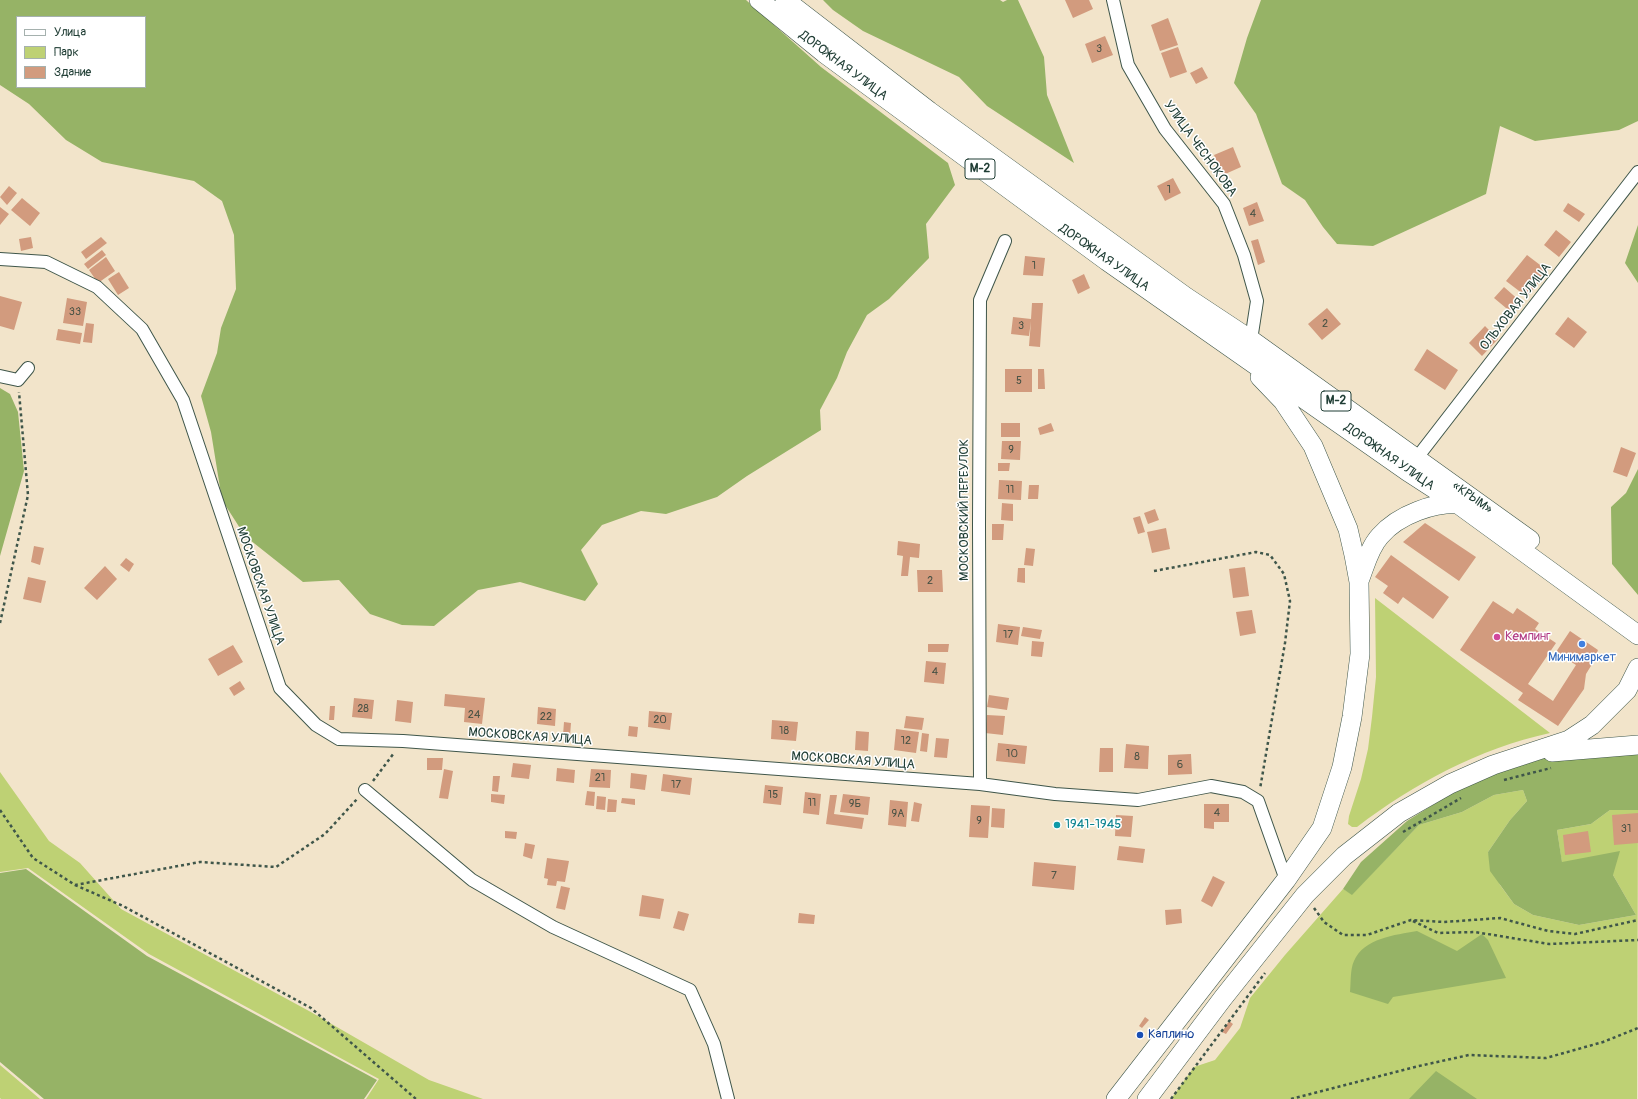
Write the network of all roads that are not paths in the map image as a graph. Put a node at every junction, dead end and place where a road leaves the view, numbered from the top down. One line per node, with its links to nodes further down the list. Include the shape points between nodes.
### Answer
1 (759, 0): 8 (main road, ДОРОЖНАЯ УЛИЦА / М-2, via 809,42 978,168)
2 (785, 0): 7 (main road, ДОРОЖНАЯ УЛИЦА / М-2, via 929,111)
3 (1113, 0): 9 (street, УЛИЦА ЧЕСНОКОВА, via 1128,65 1165,129 1224,204 1244,255 1256,301)
4 (1638, 172): 12 (street, ОЛЬХОВАЯ УЛИЦА)
5 (1005, 241): 21 (street, МОСКОВСКИЙ ПЕРЕУЛОК, via 980,300)
6 (0, 259): 21 (street, МОСКОВСКАЯ УЛИЦА, via 46,262 97,286 142,328 183,400 280,688 316,725 338,739 403,741)
7 (1186, 297): 9 (main road, «КРЫМ» / М-2)
8 (1208, 330): 13 (main road, ДОРОЖНАЯ УЛИЦА / М-2, via 1407,471); 15 (main road, via 1283,401 1314,446 1348,529)
9 (1251, 340): 12 (main road, «КРЫМ» / М-2)
10 (28, 368): 11 (street, via 18,380)
11 (0, 376)
12 (1416, 459): 14 (main road, «КРЫМ» / М-2)
13 (1458, 504): 14 (main road); 15 (main road, via 1436,507 1400,519 1380,536 1371,550); 17 (main road, «КРЫМ» / М-2)
14 (1485, 507): 16 (main road, «КРЫМ» / М-2)
15 (1359, 582): 23 (main road, via 1360,654 1352,717 1342,767 1322,828)
16 (1638, 619)
17 (1638, 635)
18 (1638, 668): 20 (main road, via 1627,690 1592,725 1568,740)
19 (1638, 745): 20 (main road)
20 (1530, 754): 24 (main road, via 1493,765 1450,784 1399,813 1344,856)
21 (980, 784): 23 (street, МОСКОВСКАЯ УЛИЦА, via 1055,794 1138,800 1210,786 1243,792 1258,801)
22 (365, 790): 25 (street, via 472,880 553,927 690,990 714,1044)
23 (1286, 880): 24 (main road); 26 (main road)
24 (1313, 902): 27 (main road, via 1223,998)
25 (728, 1099)
26 (1116, 1099)
27 (1147, 1099)

